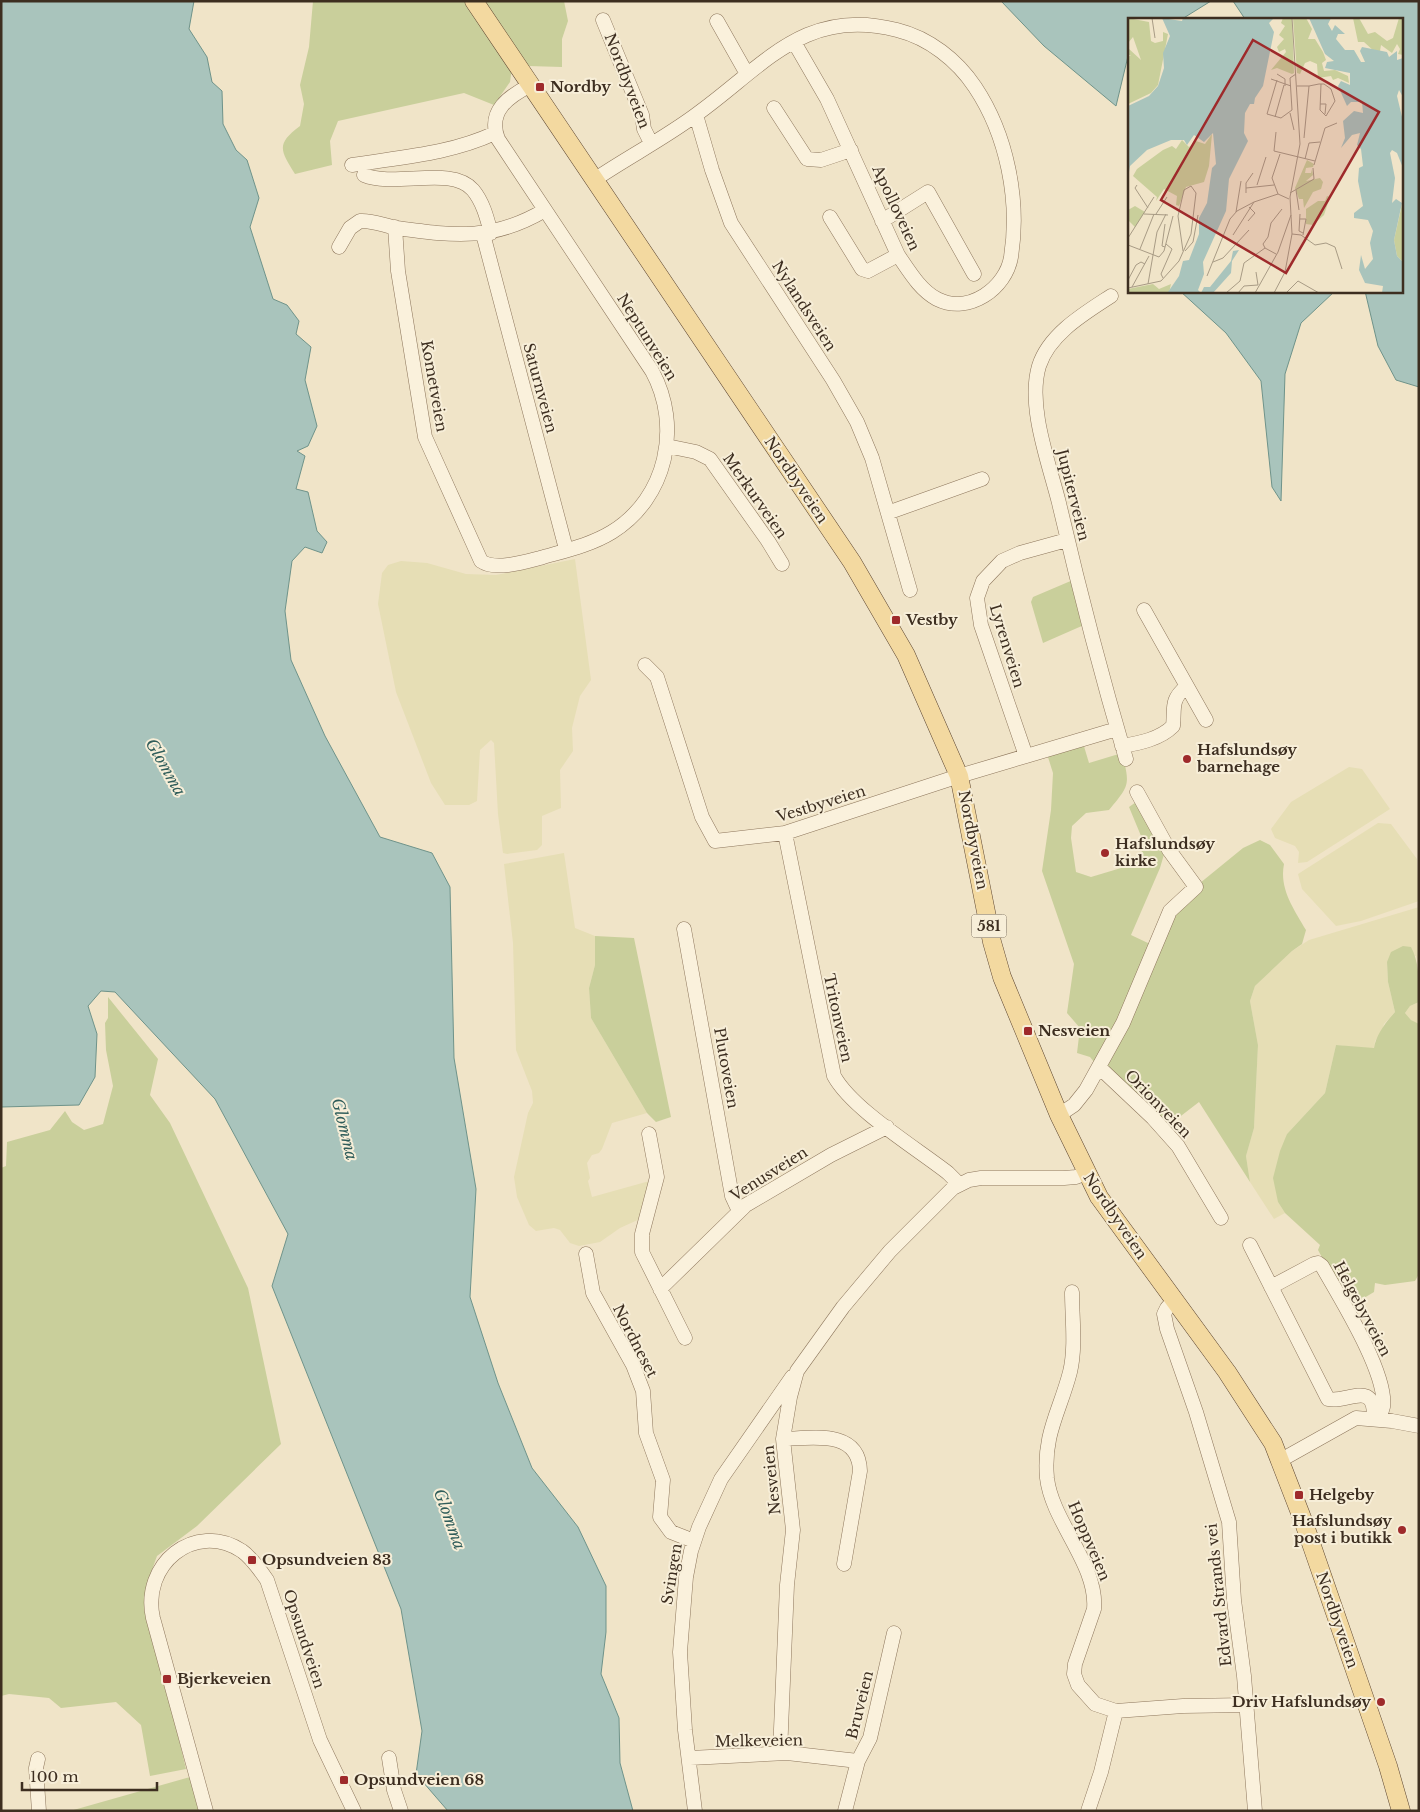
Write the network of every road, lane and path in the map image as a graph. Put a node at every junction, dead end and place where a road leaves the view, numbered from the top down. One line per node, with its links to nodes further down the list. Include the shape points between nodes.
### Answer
1 (474, 1): 6 (main road, Nordbyveien / 581)
2 (603, 20): 10 (street, Nordbyveien)
3 (717, 21): 5 (street)
4 (794, 42): 5 (street, Apolloveien); 11 (street, Apolloveien, via 827,99); 21 (street, Apolloveien, via 821,28 855,24 910,34 931,45 956,65 990,110 1012,194 1013,242 1006,275 981,297 960,304 946,303 922,286)
5 (747, 74): 8 (street, Apolloveien)
6 (531, 85): 9 (street, via 504,102 497,116); 14 (main road, Nordbyveien / 581)
7 (774, 108): 11 (street, via 807,159 821,160)
8 (696, 115): 10 (street, Apolloveien); 26 (street, Nylandsveien, via 732,223 851,412 872,458)
9 (495, 133): 12 (street, via 451,150); 15 (street, Neptunveien)
10 (651, 143): 14 (street, Apolloveien)
11 (851, 150): 17 (street, Apolloveien)
12 (352, 165)
13 (364, 175): 19 (street, Saturnveien, via 389,181 460,180 477,195)
14 (594, 180): 38 (main road, Nordbyveien / 581, via 867,586 906,655)
15 (545, 210): 19 (street); 24 (street, Neptunveien, via 656,379 668,414)
16 (830, 217): 21 (street, via 862,269 868,271)
17 (882, 221): 21 (street, Apolloveien); 22 (street, via 928,192)
18 (395, 227): 19 (street); 20 (street, via 363,220 355,222); 30 (street, Kometveien, via 398,271 425,437 479,558)
19 (487, 234): 28 (street, Saturnveien)
20 (339, 247)
21 (898, 255)
22 (974, 274)
23 (1111, 296): 27 (street, Jupiterveien, via 1063,332 1045,354 1036,377 1038,416)
24 (668, 446): 28 (street, Neptunveien, via 655,484 634,514 607,535); 29 (street, Merkurveien, via 696,452 710,459)
25 (982, 479): 26 (street)
26 (890, 512): 31 (street, Nylandsveien)
27 (1068, 540): 36 (street, Jupiterveien); 37 (street, Lyrenveien, via 1002,561 982,581 977,598 981,625)
28 (566, 549): 30 (street, Neptunveien, via 525,561)
29 (782, 564)
30 (489, 565)
31 (910, 590)
32 (1144, 610): 34 (street)
33 (645, 665): 40 (street, Vestbyveien, via 657,677 702,817 715,842)
34 (1186, 687): 35 (street); 36 (street, Jupiterveien, via 1175,700 1173,726 1166,733 1139,743 1124,753)
35 (1206, 720)
36 (1118, 730): 37 (street, Vestbyveien)
37 (1026, 756): 38 (street, Vestbyveien)
38 (959, 776): 40 (street, Vestbyveien); 43 (main road, Nordbyveien / 581, via 992,942 1002,976)
39 (1137, 792): 42 (street, via 1169,850 1196,887 1170,911 1123,1022)
40 (786, 833): 44 (street, Tritonveien, via 832,1072 847,1096)
41 (684, 929): 48 (street, Plutoveien, via 732,1196)
42 (1099, 1067): 43 (street, via 1074,1105); 49 (street, Orionveien, via 1178,1146)
43 (1059, 1115): 46 (main road, Nordbyveien / 581)
44 (887, 1127): 47 (street, Tritonveien, via 948,1172); 48 (street, Venusveien, via 817,1162)
45 (649, 1134): 53 (street, via 657,1177 641,1247)
46 (1086, 1173): 47 (street, Nesveien, via 1064,1178 981,1178); 55 (main road, Nordbyveien / 581, via 1117,1224)
47 (959, 1184): 57 (street, Nesveien, via 890,1251 843,1307)
48 (739, 1210): 53 (street, Venusveien)
49 (1221, 1218)
50 (1250, 1246): 52 (street)
51 (586, 1254): 63 (street, Nordneset, via 595,1297 633,1365 643,1391 646,1433 663,1480 660,1516 671,1532)
52 (1271, 1287): 59 (street, via 1328,1399 1355,1394 1365,1396 1373,1404); 59 (street, Helgebyveien, via 1314,1264 1322,1266 1379,1378 1383,1407 1382,1413)
53 (660, 1289): 56 (street)
54 (1072, 1292): 67 (street, Hoppveien, via 1072,1362 1050,1429 1047,1477 1056,1507 1087,1574 1094,1600 1092,1616 1075,1664 1076,1681 1095,1704)
55 (1174, 1300): 62 (main road, Nordbyveien / 581, via 1247,1400); 66 (street, Edvard Strands vei, via 1165,1310 1166,1328 1196,1412 1229,1522)
56 (685, 1338)
57 (797, 1372): 58 (street, Svingen); 61 (street, Nesveien)
58 (765, 1416): 61 (street); 63 (street, Svingen, via 721,1479)
59 (1374, 1419): 60 (street); 62 (street, via 1348,1420)
60 (1419, 1426)
61 (784, 1432): 64 (street, via 838,1439 849,1446 857,1458 860,1471); 68 (street, Nesveien, via 793,1530)
62 (1281, 1460): 81 (main road, Nordbyveien / 581)
63 (694, 1541): 70 (street, Svingen, via 686,1577 680,1652)
64 (844, 1564)
65 (894, 1633): 72 (street, Bruveien, via 870,1738)
66 (1246, 1705): 67 (street, Hoppveien); 80 (street, Edvard Strands vei)
67 (1116, 1711): 79 (street)
68 (780, 1753): 70 (street, Melkeveien); 72 (street, Melkeveien)
69 (389, 1758): 76 (street)
70 (690, 1758): 77 (street, Svingen)
71 (38, 1759): 73 (street)
72 (858, 1761): 78 (street, Bruveien)
73 (39, 1811)
74 (206, 1811): 75 (street, Opsundveien, via 153,1618 150,1594 157,1575 173,1554 186,1546 208,1542 243,1552 267,1580 320,1740)
75 (354, 1811)
76 (401, 1811)
77 (695, 1811)
78 (846, 1811)
79 (1088, 1811)
80 (1255, 1811)
81 (1401, 1811)

